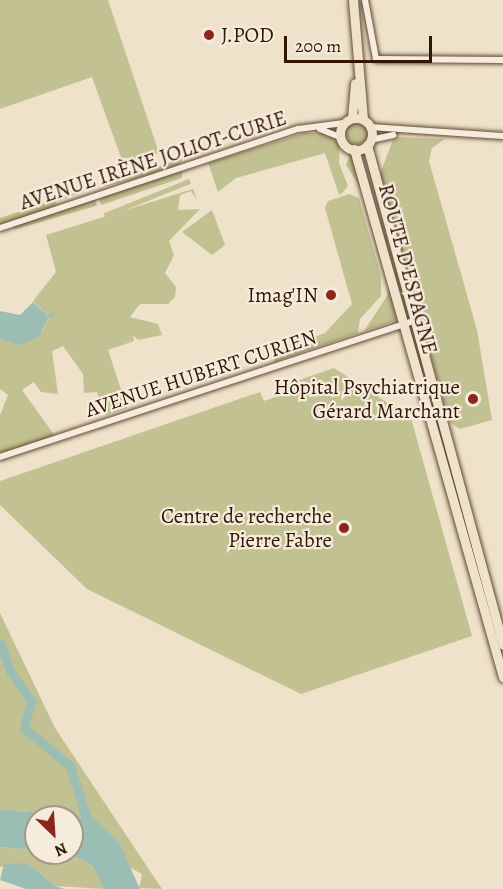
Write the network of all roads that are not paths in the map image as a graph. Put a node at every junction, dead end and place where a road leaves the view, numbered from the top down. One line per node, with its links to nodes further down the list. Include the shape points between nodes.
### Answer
1 (348, 0): 6 (main road, via 356,76)
2 (353, 0): 5 (main road)
3 (365, 0): 4 (street, via 376,59)
4 (503, 60)
5 (363, 119): 6 (main road); 7 (main road)
6 (348, 121): 8 (street, AVENUE IRÈNE JOLIOT-CURIE); 11 (main road)
7 (370, 127): 9 (street); 12 (main road)
8 (317, 128): 11 (street, AVENUE IRÈNE JOLIOT-CURIE); 14 (street, AVENUE IRÈNE JOLIOT-CURIE)
9 (399, 133): 10 (street); 12 (street)
10 (503, 136)
11 (340, 137): 13 (main road)
12 (368, 142): 13 (main road); 15 (main road, ROUTE D'ESPAGNE)
13 (354, 149): 15 (main road, ROUTE D'ESPAGNE)
14 (0, 228)
15 (409, 322): 17 (street, AVENUE HUBERT CURIEN); 18 (main road, ROUTE D'ESPAGNE); 20 (main road, ROUTE D'ESPAGNE)
16 (458, 445): 18 (main road)
17 (0, 457)
18 (463, 498): 19 (main road, ROUTE D'ESPAGNE)
19 (503, 645)
20 (503, 677)

